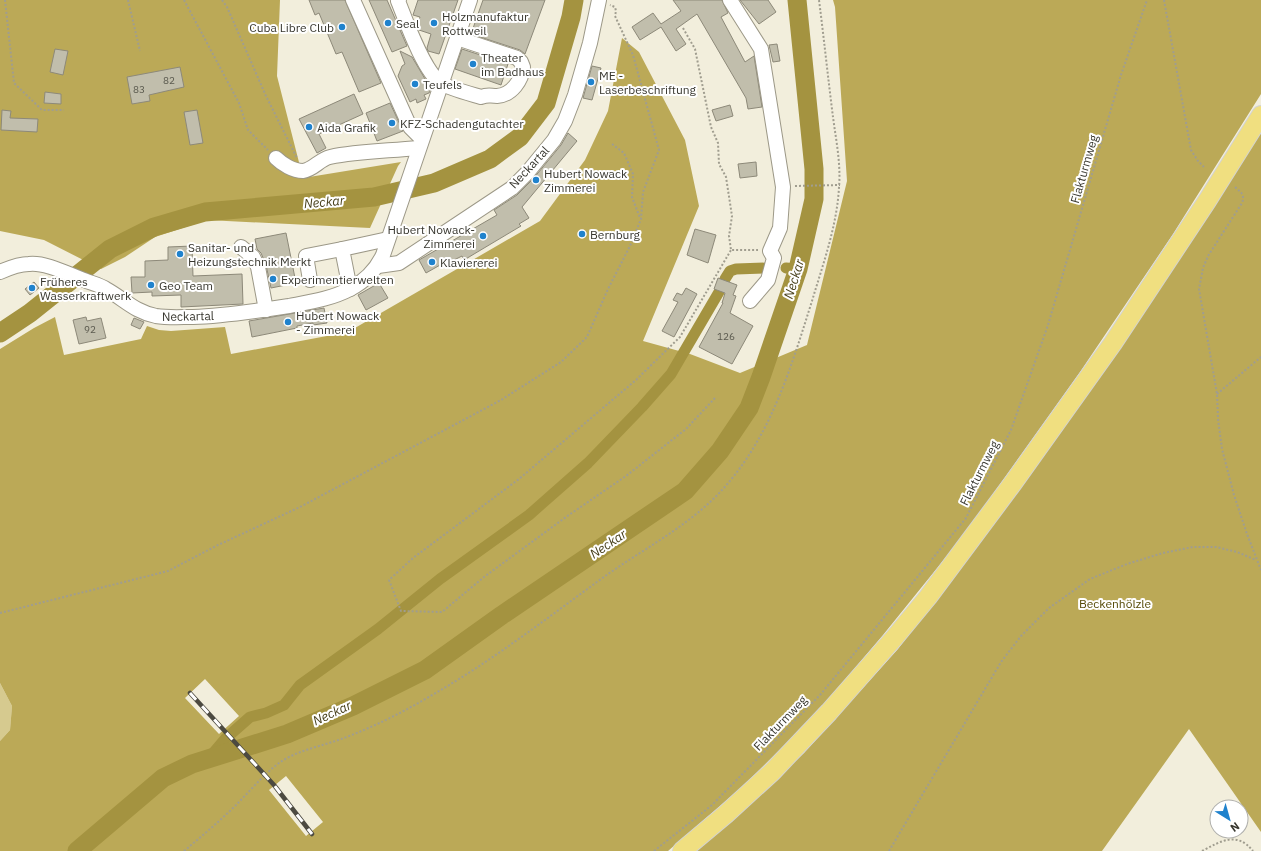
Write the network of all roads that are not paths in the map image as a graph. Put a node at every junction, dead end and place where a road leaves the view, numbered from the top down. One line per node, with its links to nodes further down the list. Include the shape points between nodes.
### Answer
1 (353, 0): 9 (street)
2 (399, 0): 7 (street, via 421,55)
3 (470, 0): 6 (street, Neckartal)
4 (730, 0): 18 (street, via 761,49 783,186 780,228 770,251 774,258 768,280)
5 (599, 2): 14 (street, Neckartal, via 571,108 554,140 527,173 512,188 399,263)
6 (457, 38): 7 (street, Neckartal); 7 (street, via 516,58 523,67 520,80 504,94 488,94 481,97)
7 (441, 83): 9 (street, Neckartal)
8 (1261, 115): 20 (main road, via 1207,202 1113,343 928,597 829,712 772,772)
9 (418, 148): 10 (street, via 339,155 323,159 303,171); 11 (street, Neckartal)
10 (276, 158)
11 (388, 240): 13 (street); 14 (street, Neckartal)
12 (241, 247): 19 (street, via 253,257 258,266)
13 (342, 249): 16 (street, via 306,256); 17 (street)
14 (378, 266): 17 (street, Neckartal)
15 (0, 272): 19 (street, Neckartal, via 30,263 43,265 106,288 132,308 157,316 212,316)
16 (310, 280)
17 (350, 289): 19 (street, Neckartal, via 310,302)
18 (750, 301)
19 (266, 310)
20 (682, 851)

